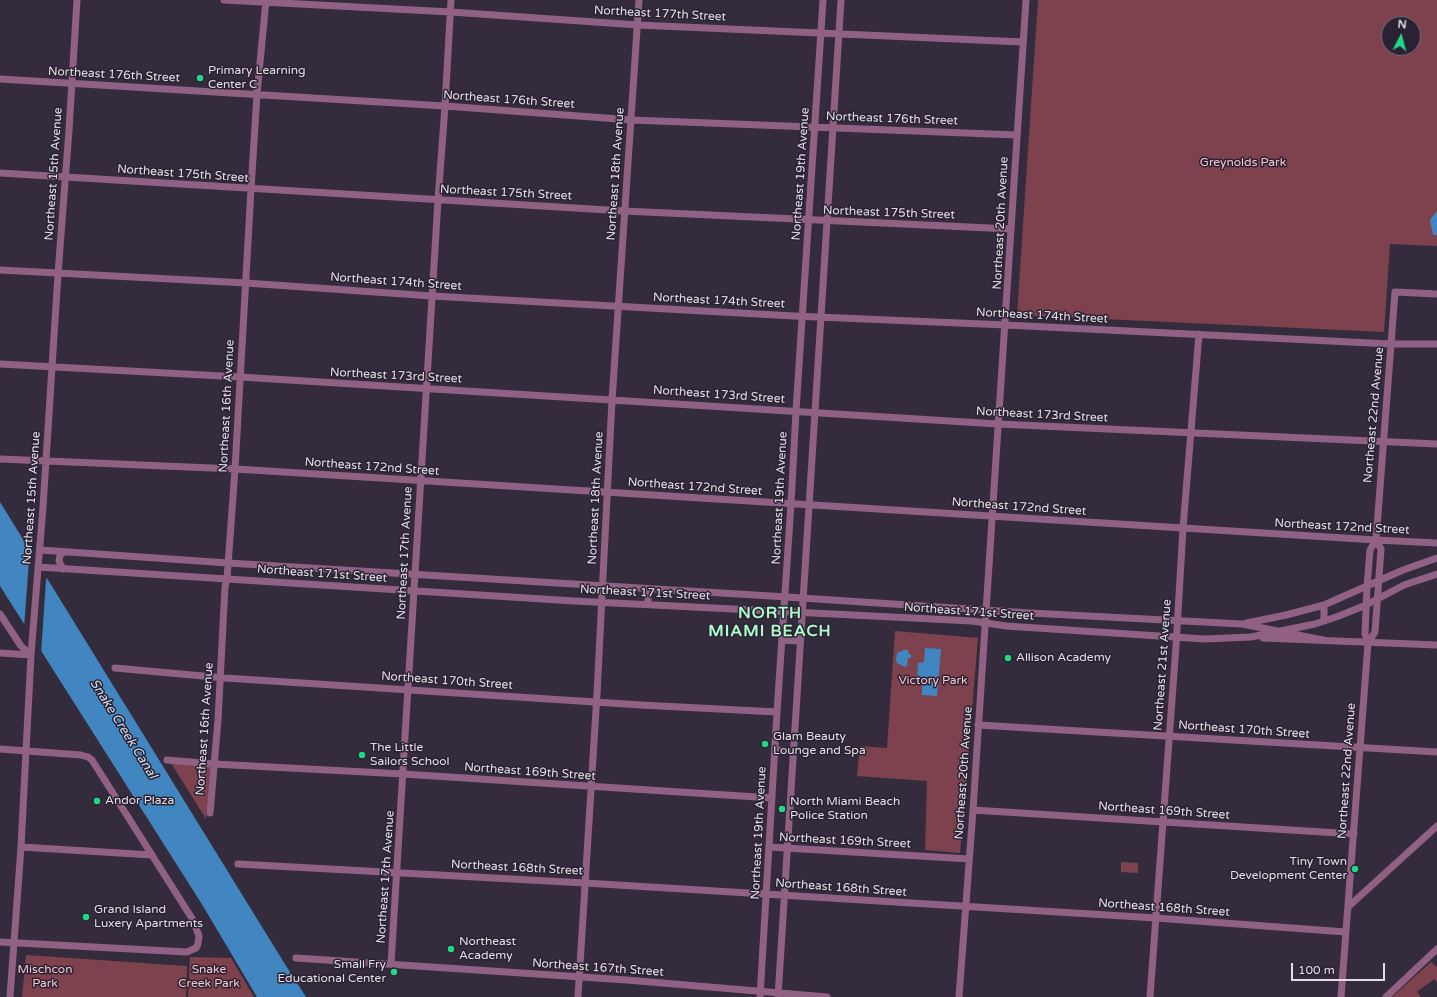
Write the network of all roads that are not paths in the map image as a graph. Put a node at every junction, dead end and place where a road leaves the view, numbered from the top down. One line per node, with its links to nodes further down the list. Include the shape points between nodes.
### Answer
1 (77, 0): 15 (street, Northeast 15th Avenue)
2 (224, 0): 8 (street, Northeast 177th Street)
3 (451, 0): 9 (street, Northeast 17th Avenue)
4 (639, 0): 10 (street, Northeast 18th Avenue)
5 (823, 0): 11 (street, Northeast 19th Avenue)
6 (841, 0): 12 (street)
7 (1026, 0): 13 (street, Northeast 20th Avenue)
8 (266, 2): 9 (street, Northeast 177th Street); 16 (street, Northeast 16th Avenue)
9 (451, 12): 10 (street, Northeast 177th Street); 17 (street, Northeast 17th Avenue)
10 (638, 25): 11 (street, Northeast 177th Street); 18 (street, Northeast 18th Avenue)
11 (822, 32): 12 (street, Northeast 177th Street); 19 (street, Northeast 19th Avenue)
12 (839, 33): 13 (street, Northeast 177th Street); 20 (street)
13 (1023, 42): 21 (street, Northeast 20th Avenue)
14 (0, 79): 15 (street, Northeast 176th Street)
15 (72, 83): 16 (street, Northeast 176th Street); 23 (street, Northeast 15th Avenue)
16 (257, 94): 17 (street, Northeast 176th Street); 24 (street, Northeast 16th Avenue)
17 (445, 106): 18 (street, Northeast 176th Street); 25 (street, Northeast 17th Avenue)
18 (632, 120): 19 (street, Northeast 176th Street); 26 (street, Northeast 18th Avenue)
19 (815, 127): 20 (street, Northeast 176th Street); 27 (street, Northeast 19th Avenue)
20 (833, 127): 21 (street, Northeast 176th Street); 28 (street)
21 (1017, 135): 29 (street, Northeast 20th Avenue)
22 (0, 173): 23 (street, Northeast 175th Street)
23 (65, 178): 24 (street, Northeast 175th Street); 31 (street, Northeast 15th Avenue)
24 (251, 189): 25 (street, Northeast 175th Street); 32 (street, Northeast 16th Avenue)
25 (438, 200): 26 (street, Northeast 175th Street); 34 (street, Northeast 17th Avenue)
26 (624, 210): 27 (street, Northeast 175th Street); 35 (street, Northeast 18th Avenue)
27 (809, 220): 28 (street, Northeast 175th Street); 36 (street, Northeast 19th Avenue)
28 (827, 221): 29 (street, Northeast 175th Street); 37 (street)
29 (1011, 229): 38 (street, Northeast 20th Avenue)
30 (0, 270): 31 (street, Northeast 174th Street)
31 (58, 274): 32 (street, Northeast 174th Street); 43 (street, Northeast 15th Avenue)
32 (246, 283): 34 (street, Northeast 174th Street); 44 (street, Northeast 16th Avenue)
33 (1437, 294): 40 (street, Northeast 22nd Avenue, via 1395,292)
34 (432, 296): 35 (street, Northeast 174th Street); 45 (street, Northeast 17th Avenue)
35 (618, 307): 36 (street, Northeast 174th Street); 46 (street, Northeast 18th Avenue)
36 (803, 316): 37 (street, Northeast 174th Street); 47 (street, Northeast 19th Avenue)
37 (821, 317): 38 (street, Northeast 174th Street); 48 (street)
38 (1006, 325): 39 (street, Northeast 174th Street); 49 (street, Northeast 20th Avenue)
39 (1199, 334): 40 (street, Northeast 174th Street); 50 (street, Northeast 21st Avenue)
40 (1391, 344): 41 (street, Northeast 174th Street); 51 (street, Northeast 22nd Avenue)
41 (1437, 344)
42 (0, 364): 43 (street, Northeast 173rd Street)
43 (52, 368): 44 (street, Northeast 173rd Street); 54 (street, Northeast 15th Avenue)
44 (240, 377): 45 (street, Northeast 173rd Street); 55 (street, Northeast 16th Avenue)
45 (427, 389): 46 (street, Northeast 173rd Street); 56 (street, Northeast 17th Avenue)
46 (612, 400): 47 (street, Northeast 173rd Street); 57 (street, Northeast 18th Avenue)
47 (796, 411): 48 (street, Northeast 173rd Street); 58 (street, Northeast 19th Avenue)
48 (815, 412): 49 (street, Northeast 173rd Street); 59 (street)
49 (998, 424): 50 (street, Northeast 173rd Street); 60 (street, Northeast 20th Avenue)
50 (1191, 434): 51 (street, Northeast 173rd Street); 61 (street, Northeast 21st Avenue)
51 (1383, 442): 52 (street, Northeast 173rd Street); 63 (street, Northeast 22nd Avenue)
52 (1437, 444)
53 (0, 459): 54 (street, Northeast 172nd Street)
54 (46, 461): 55 (street, Northeast 172nd Street); 65 (street, Northeast 15th Avenue)
55 (235, 469): 56 (street, Northeast 172nd Street); 69 (street, Northeast 16th Avenue)
56 (421, 481): 57 (street, Northeast 172nd Street); 72 (street, Northeast 17th Avenue)
57 (608, 492): 58 (street, Northeast 172nd Street); 76 (street, Northeast 18th Avenue)
58 (791, 504): 59 (street, Northeast 172nd Street); 81 (street, Northeast 19th Avenue)
59 (808, 505): 60 (street, Northeast 172nd Street); 82 (street)
60 (992, 516): 61 (street, Northeast 172nd Street); 89 (street, Northeast 20th Avenue)
61 (1183, 528): 62 (street, Northeast 172nd Street); 93 (street, Northeast 21st Avenue)
62 (1356, 539): 63 (street, Northeast 172nd Street); 66 (street)
63 (1376, 540): 64 (street, Northeast 172nd Street); 66 (street, Northeast 22nd Avenue); 75 (street, Northeast 22nd Avenue, via 1381,549)
64 (1437, 542)
65 (40, 550): 67 (street, Northeast 171st Street); 70 (street, Northeast 15th Avenue)
66 (1370, 550): 77 (street, Northeast 22nd Avenue)
67 (64, 552): 69 (street, Northeast 171st Street); 71 (street, via 59,560)
68 (1437, 558): 75 (street, Northeast 171st Street)
69 (228, 563): 72 (street, Northeast 171st Street); 74 (street, Northeast 16th Avenue)
70 (41, 565): 71 (street, Northeast 171st Street); 105 (street, Northeast 15th Avenue)
71 (63, 569): 74 (street, Northeast 171st Street)
72 (414, 574): 76 (street, Northeast 171st Street); 79 (street, Northeast 17th Avenue)
73 (1437, 574): 83 (street, Northeast 171st Street, via 1404,585)
74 (227, 579): 79 (street, Northeast 171st Street); 108 (street, Northeast 16th Avenue)
75 (1378, 581): 77 (street, Northeast 171st Street); 83 (street, Northeast 22nd Avenue)
76 (603, 586): 78 (street, Northeast 171st Street); 84 (street, Northeast 18th Avenue)
77 (1367, 586): 86 (street, Northeast 171st Street); 87 (street, Northeast 22nd Avenue)
78 (648, 589): 80 (street, Northeast 171st Street); 85 (street)
79 (413, 591): 84 (street, Northeast 171st Street); 109 (street, Northeast 17th Avenue)
80 (723, 593): 81 (street, Northeast 171st Street); 88 (street)
81 (785, 597): 82 (street, Northeast 171st Street); 90 (street, Northeast 19th Avenue)
82 (803, 598): 89 (street, Northeast 171st Street); 91 (street)
83 (1376, 599): 87 (street, Northeast 171st Street); 103 (street, Northeast 22nd Avenue, via 1375,632)
84 (602, 601): 85 (street, Northeast 171st Street); 110 (street, Northeast 18th Avenue)
85 (648, 604): 88 (street, Northeast 171st Street)
86 (1324, 605): 94 (street); 96 (street, Northeast 171st Street)
87 (1366, 605): 94 (street, Northeast 171st Street); 103 (street, Northeast 22nd Avenue, via 1365,634)
88 (722, 608): 90 (street, Northeast 171st Street)
89 (986, 610): 93 (street, Northeast 171st Street); 95 (street, Northeast 20th Avenue)
90 (784, 611): 91 (street, Northeast 171st Street); 100 (street, Northeast 19th Avenue)
91 (802, 612): 95 (street, Northeast 171st Street); 102 (street)
92 (0, 614): 105 (street, via 21,646)
93 (1178, 621): 96 (street, Northeast 171st Street); 98 (street, Northeast 21st Avenue)
94 (1324, 621): 97 (street, Northeast 171st Street)
95 (985, 623): 98 (street, Northeast 171st Street); 112 (street, Northeast 20th Avenue)
96 (1242, 624): 97 (street, Northeast 171st Street)
97 (1284, 631): 99 (street, Northeast 171st Street); 101 (street, Northeast 171st Street)
98 (1177, 637): 99 (street, Northeast 171st Street); 113 (street, Northeast 21st Avenue)
99 (1251, 637): 101 (street, Northeast 171st Street)
100 (782, 640): 102 (street); 111 (street, Northeast 19th Avenue)
101 (1324, 640): 103 (street, Northeast 171st Street)
102 (799, 641): 118 (street)
103 (1368, 642): 104 (street, Northeast 171st Street); 114 (street, Northeast 22nd Avenue)
104 (1437, 645)
105 (31, 651): 106 (street); 116 (street, Northeast 15th Avenue)
106 (0, 653)
107 (115, 668): 108 (street, Northeast 170th Street)
108 (219, 677): 109 (street, Northeast 170th Street); 121 (street, Northeast 16th Avenue)
109 (408, 689): 110 (street, Northeast 170th Street); 122 (street, Northeast 17th Avenue)
110 (596, 702): 111 (street, Northeast 170th Street); 123 (street, Northeast 18th Avenue)
111 (777, 712): 117 (street, Northeast 19th Avenue)
112 (978, 725): 113 (street, Northeast 170th Street); 125 (street, Northeast 20th Avenue)
113 (1169, 736): 114 (street, Northeast 170th Street); 127 (street, Northeast 21st Avenue)
114 (1360, 748): 119 (street, Northeast 170th Street); 129 (street, Northeast 22nd Avenue)
115 (0, 749): 116 (street)
116 (26, 750): 130 (street, Northeast 15th Avenue); 133 (street, via 81,755 92,760)
117 (775, 750): 118 (street); 124 (street, Northeast 19th Avenue)
118 (793, 751): 132 (street)
119 (1437, 752)
120 (168, 760): 121 (street, Northeast 169th Street)
121 (214, 764): 122 (street, Northeast 169th Street); 126 (street, Northeast 16th Avenue)
122 (402, 774): 123 (street, Northeast 169th Street); 136 (street, Northeast 17th Avenue)
123 (591, 787): 124 (street, Northeast 169th Street); 137 (street, Northeast 18th Avenue)
124 (772, 798): 131 (street, Northeast 19th Avenue)
125 (973, 810): 127 (street, Northeast 169th Street); 134 (street, Northeast 20th Avenue)
126 (210, 813)
127 (1162, 822): 129 (street, Northeast 169th Street); 142 (street, Northeast 21st Avenue)
128 (1437, 826): 140 (street)
129 (1354, 834): 140 (street, Northeast 22nd Avenue)
130 (21, 847): 133 (street); 145 (street, Northeast 15th Avenue)
131 (769, 847): 132 (street, Northeast 169th Street); 138 (street, Northeast 19th Avenue)
132 (787, 848): 134 (street, Northeast 169th Street); 139 (street)
133 (152, 855): 145 (street, via 193,920 199,936 196,948 187,952)
134 (969, 859): 141 (street, Northeast 20th Avenue)
135 (238, 864): 136 (street, Northeast 168th Street)
136 (396, 872): 137 (street, Northeast 168th Street); 148 (street, Northeast 17th Avenue)
137 (585, 883): 138 (street, Northeast 168th Street); 149 (street, Northeast 18th Avenue)
138 (766, 894): 139 (street, Northeast 168th Street); 150 (street, Northeast 19th Avenue)
139 (784, 896): 141 (street, Northeast 168th Street); 151 (street)
140 (1348, 907): 143 (street, Northeast 22nd Avenue)
141 (965, 908): 142 (street, Northeast 168th Street); 155 (street, Northeast 20th Avenue)
142 (1156, 918): 143 (street, Northeast 168th Street); 156 (street, Northeast 21st Avenue)
143 (1346, 932): 157 (street, Northeast 22nd Avenue)
144 (0, 942): 145 (street)
145 (14, 942): 152 (street, Northeast 15th Avenue)
146 (1437, 949): 158 (street)
147 (296, 958): 148 (street, Northeast 167th Street)
148 (391, 964): 149 (street, Northeast 167th Street)
149 (579, 978): 150 (street, Northeast 167th Street); 153 (street, Northeast 18th Avenue)
150 (760, 994): 151 (street, Northeast 167th Street)
151 (778, 995): 154 (street, Northeast 167th Street)
152 (10, 997)
153 (578, 997)
154 (826, 997)
155 (959, 997)
156 (1150, 997)
157 (1342, 997)
158 (1386, 997)

